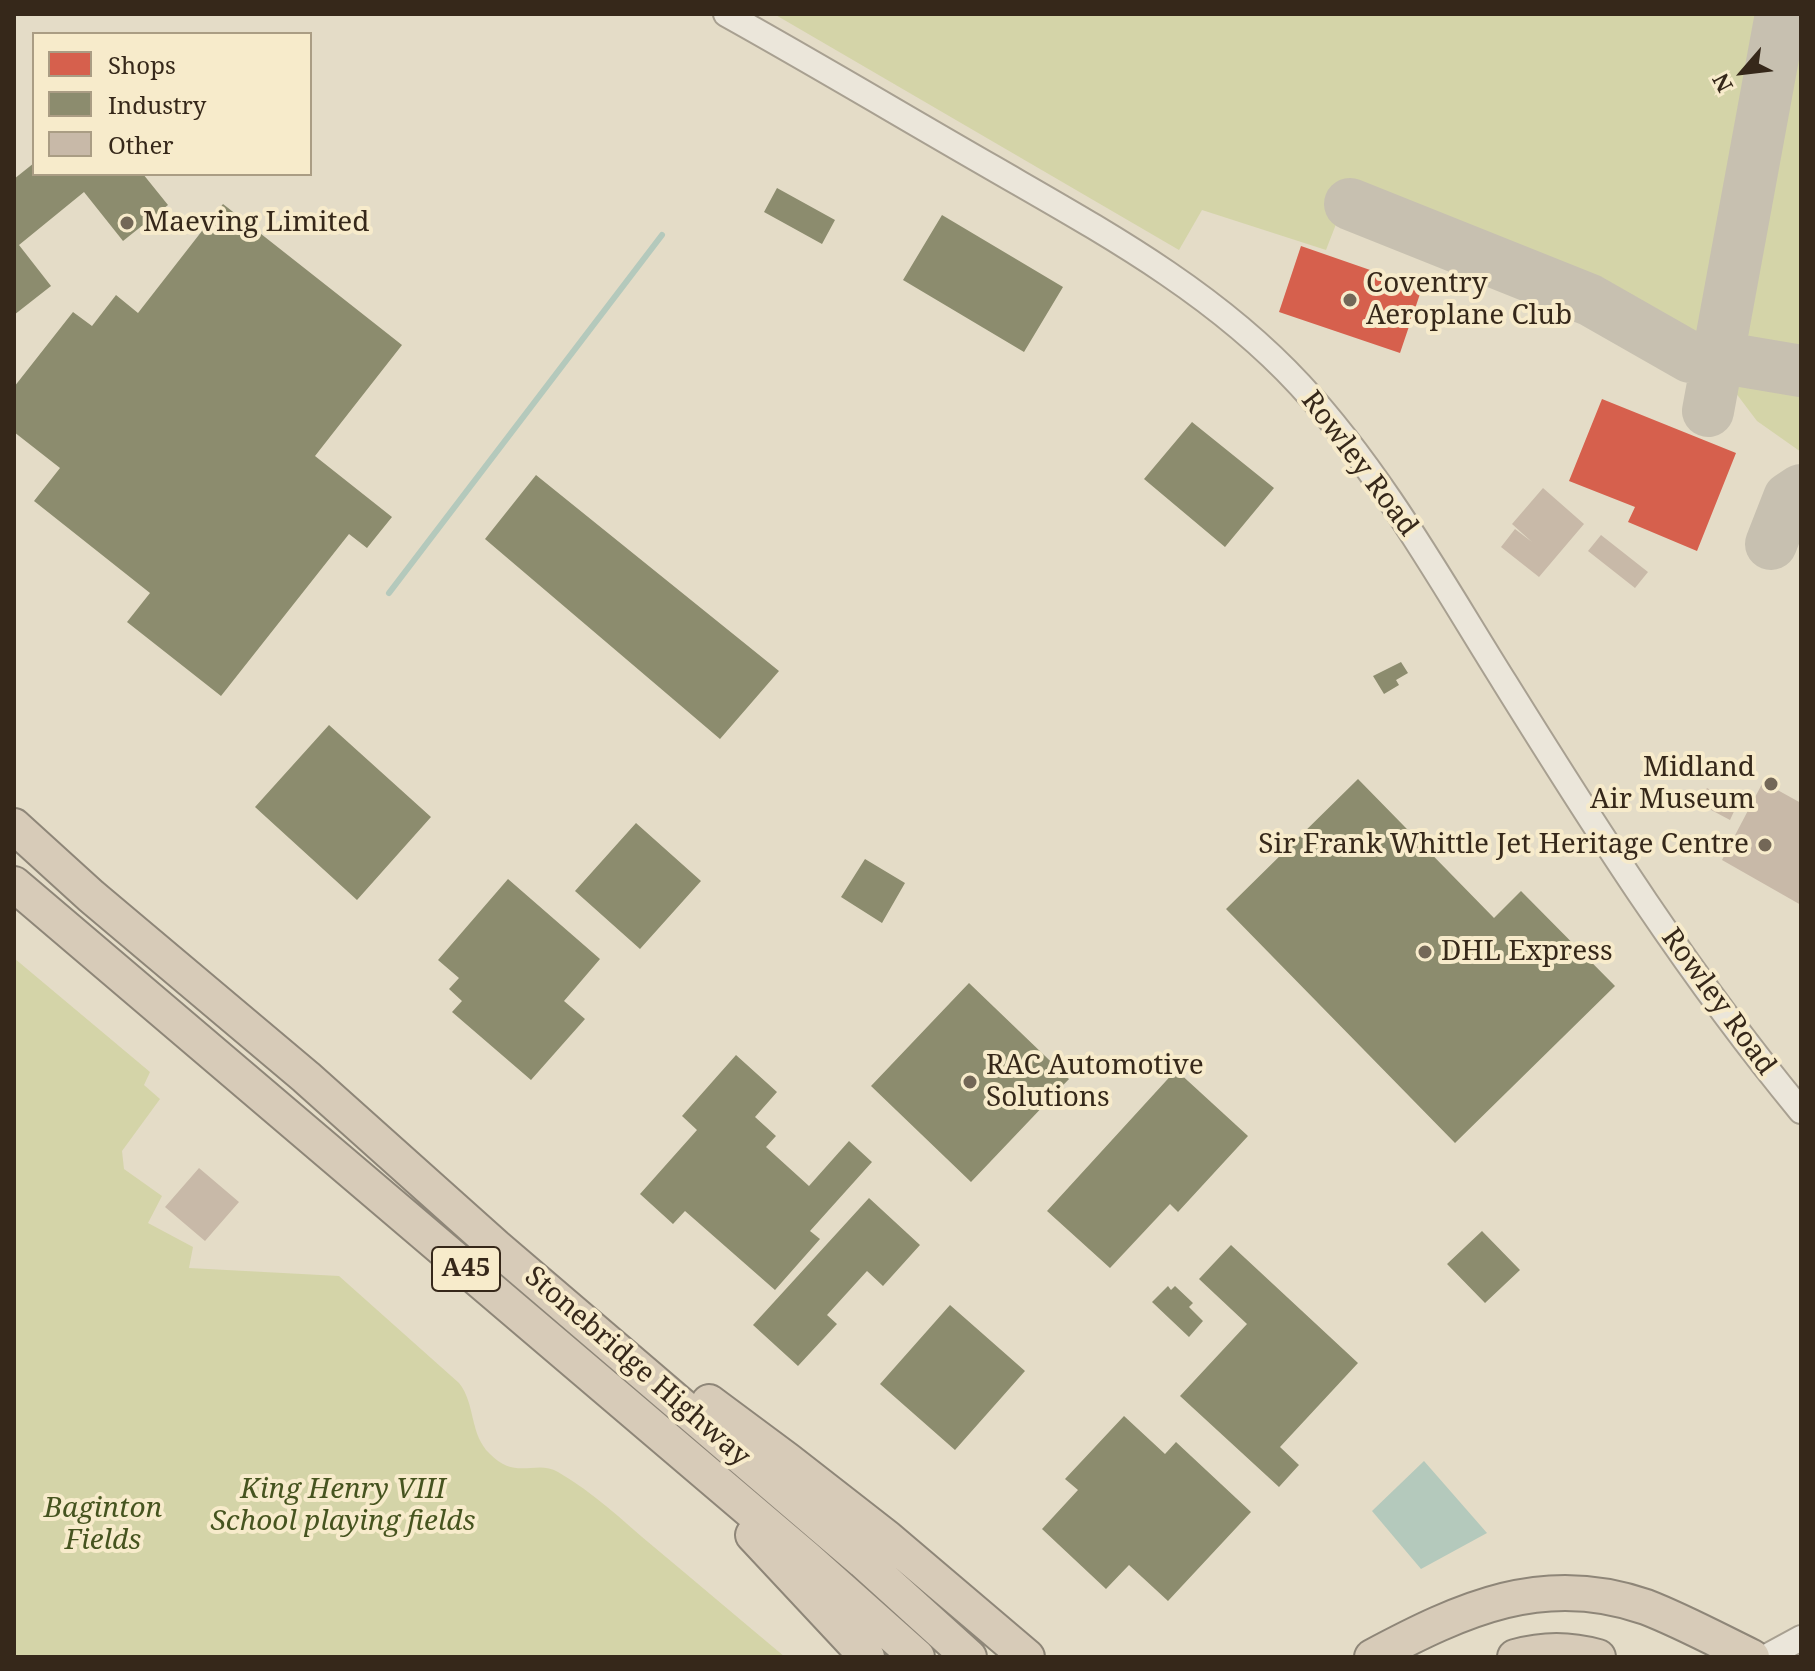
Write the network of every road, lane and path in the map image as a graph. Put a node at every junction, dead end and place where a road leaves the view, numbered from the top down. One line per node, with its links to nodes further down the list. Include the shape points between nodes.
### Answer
1 (726, 14): 4 (street, Rowley Road, via 1172,274 1250,335 1299,384 1391,500 1562,775 1700,983)
2 (14, 826): 5 (highway, Stonebridge Highway / A45)
3 (14, 884): 6 (highway, Stonebridge Highway / A45)
4 (1801, 1111)
5 (593, 1330): 10 (highway, Stonebridge Highway / A45); 11 (highway, via 667,1371 787,1460)
6 (679, 1451): 8 (highway); 9 (highway, Stonebridge Highway / A45)
7 (1801, 1638): 16 (street)
8 (867, 1657)
9 (917, 1657)
10 (969, 1657)
11 (1027, 1657)
12 (1372, 1657): 15 (highway, via 1450,1618 1540,1592 1600,1596 1645,1607)
13 (1515, 1657): 14 (highway, via 1573,1650)
14 (1598, 1657)
15 (1752, 1657)
16 (1766, 1657)

